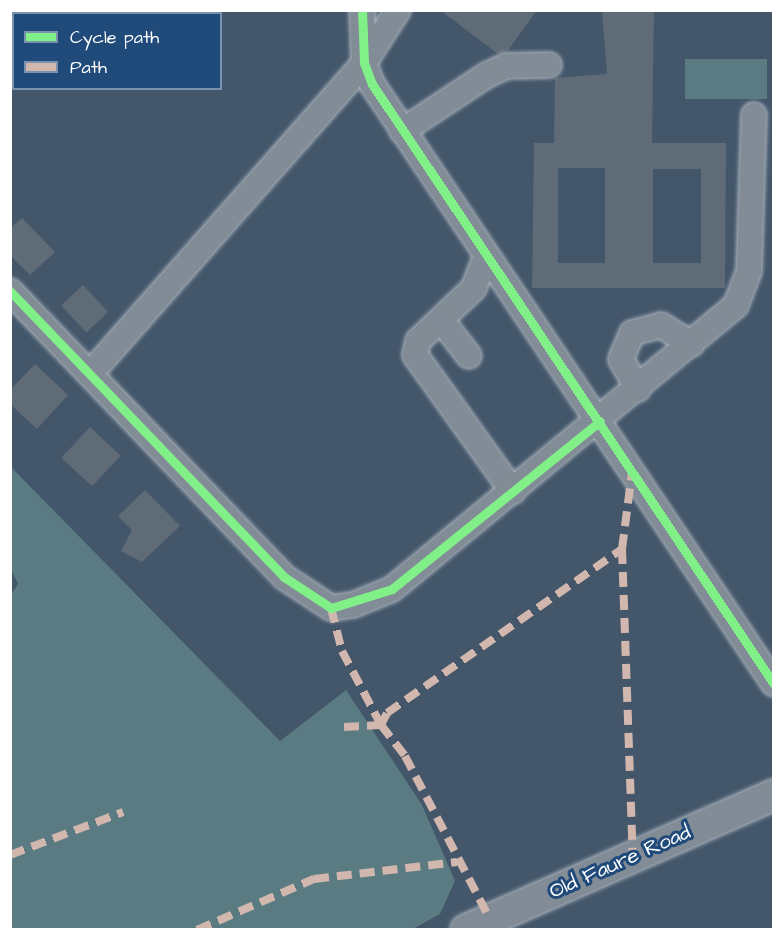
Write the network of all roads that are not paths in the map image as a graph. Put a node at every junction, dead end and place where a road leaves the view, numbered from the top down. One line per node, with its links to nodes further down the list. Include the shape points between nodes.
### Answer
1 (362, 10): 3 (street)
2 (398, 10): 3 (street)
3 (364, 63): 6 (street); 14 (street)
4 (549, 65): 6 (street, via 506,66)
5 (754, 115): 12 (street, via 747,283 736,305)
6 (402, 131): 7 (street)
7 (486, 256): 8 (street); 9 (street)
8 (505, 284): 9 (street); 16 (street)
9 (474, 288): 11 (street)
10 (10, 291): 14 (street)
11 (442, 321): 13 (street); 17 (street, via 418,341 415,355)
12 (692, 344): 15 (street); 15 (street, via 661,325 632,333 621,359)
13 (469, 356)
14 (90, 374): 17 (street, via 284,577 331,608 392,589)
15 (638, 390): 16 (street)
16 (600, 421): 17 (street); 18 (street)
17 (513, 492)
18 (774, 684)
19 (774, 795): 20 (main road, Old Faure Road)
20 (484, 926)

